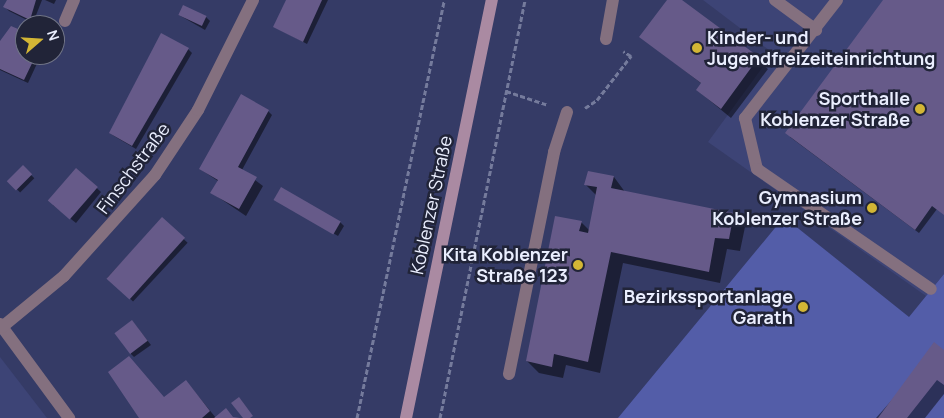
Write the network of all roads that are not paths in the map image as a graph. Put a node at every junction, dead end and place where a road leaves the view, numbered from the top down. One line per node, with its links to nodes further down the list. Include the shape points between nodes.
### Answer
1 (74, 0): 7 (street)
2 (253, 0): 12 (street, Finschstraße, via 198,110 155,175 64,276)
3 (492, 0): 15 (main road, Koblenzer Straße)
4 (613, 0): 9 (street)
5 (775, 0): 8 (street)
6 (837, 0): 8 (street)
7 (65, 20)
8 (816, 30): 11 (street, via 745,118 757,169)
9 (606, 39)
10 (567, 112): 13 (street, via 554,152)
11 (931, 289)
12 (1, 326): 14 (street)
13 (509, 374)
14 (70, 418)
15 (406, 418)

